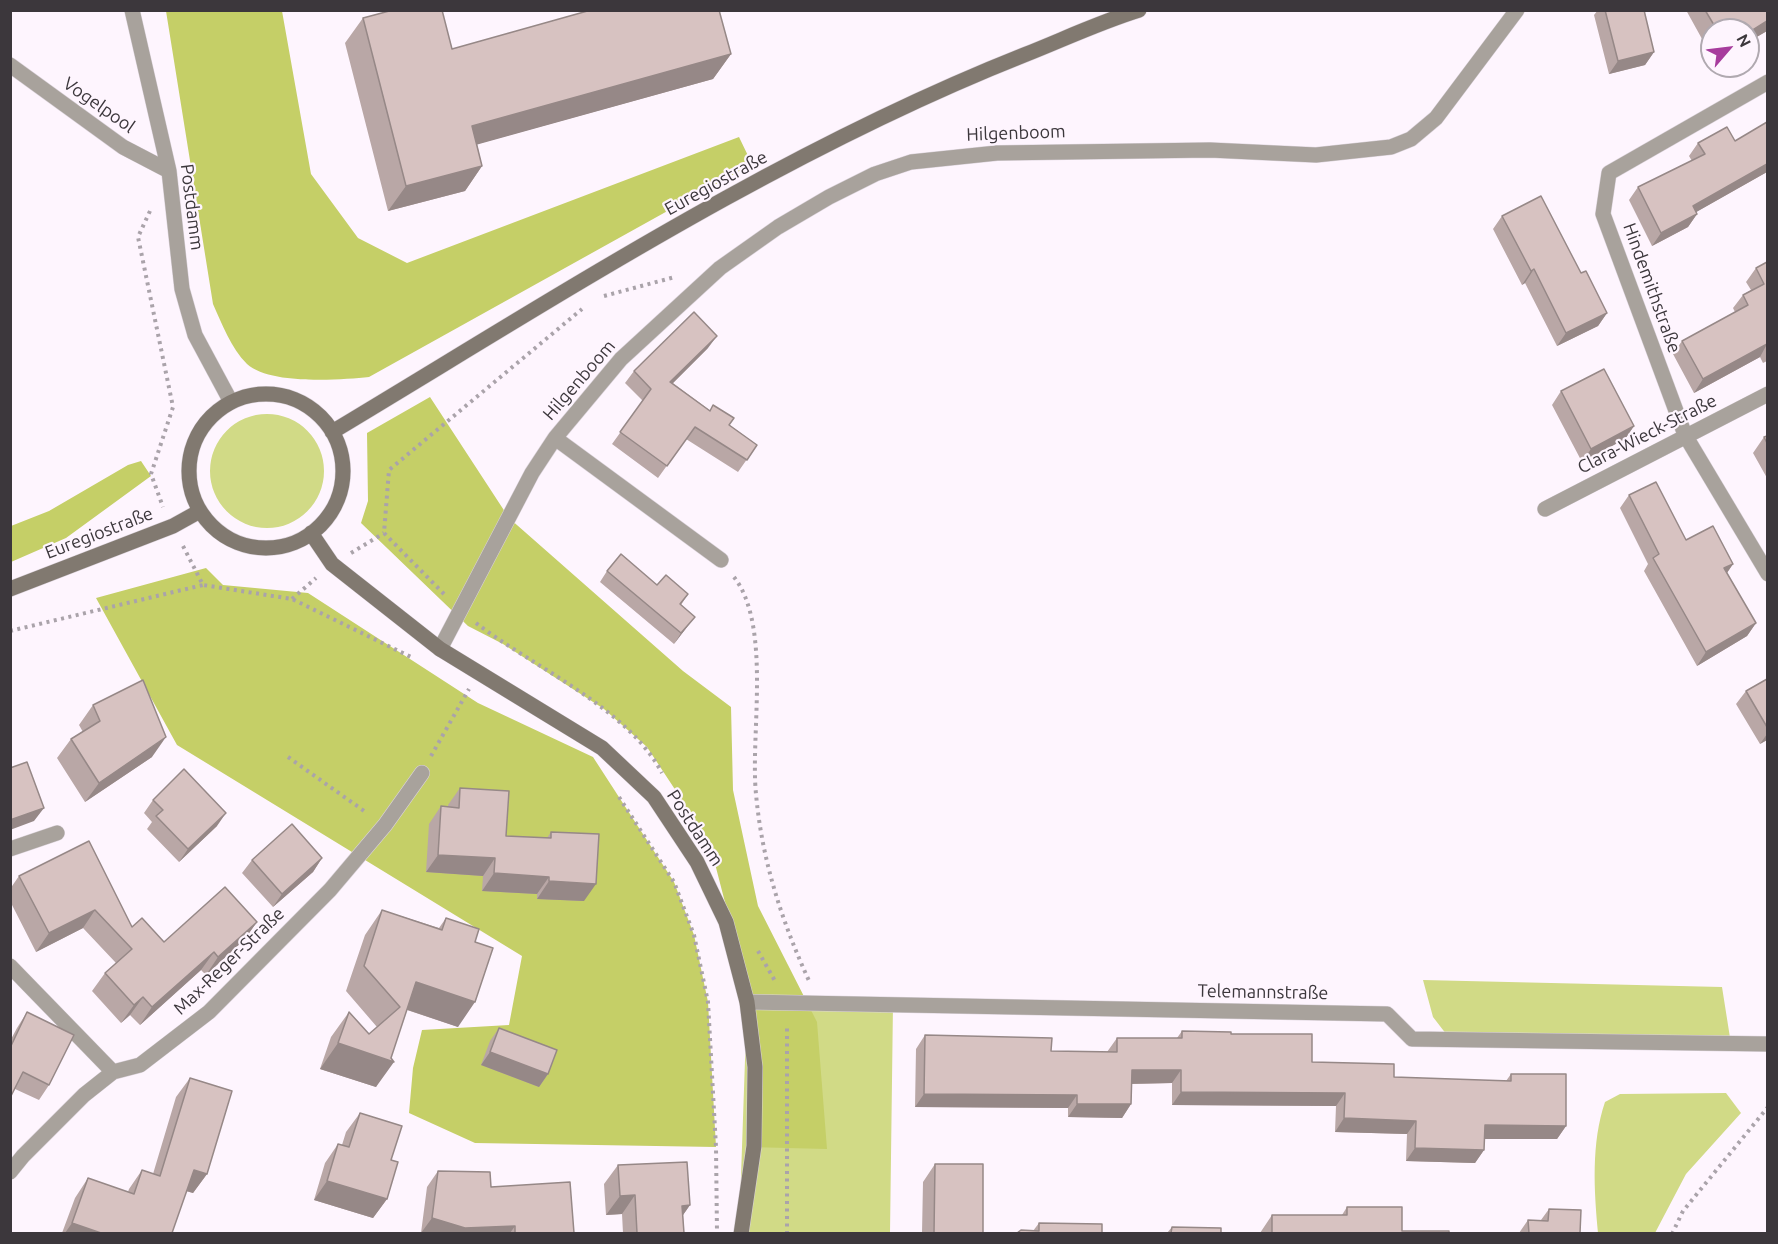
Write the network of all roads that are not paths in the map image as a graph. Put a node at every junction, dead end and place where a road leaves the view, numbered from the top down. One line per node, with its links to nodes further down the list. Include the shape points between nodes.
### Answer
1 (132, 10): 6 (street, Postdamm)
2 (1139, 10): 9 (main road, Euregiostraße, via 945,86 855,128 632,251)
3 (1517, 10): 11 (street, Hilgenboom, via 1436,118 1411,139 1391,147 1316,155 1210,150 997,153 911,162 875,174 778,227 720,268 621,359)
4 (10, 64): 6 (street, Vogelpool, via 123,147)
5 (1767, 82): 10 (street, Hindemithstraße, via 1609,173 1603,214)
6 (169, 171): 8 (street, Postdamm, via 182,289 195,335)
7 (1767, 394): 10 (street, Clara-Wieck-Straße)
8 (231, 402): 9 (main road, via 253,394 276,394 298,401 317,414); 13 (main road, via 211,417 196,438 189,462 190,488)
9 (332, 432): 14 (main road, via 343,475 338,498 327,518)
10 (1685, 435): 12 (street, Clara-Wieck-Straße); 16 (street, Hindemithstraße)
11 (555, 438): 15 (street, Hilgenboom); 18 (street, Hilgenboom, via 532,473)
12 (1545, 509)
13 (200, 511): 14 (main road, via 216,530 238,543 263,548 288,545); 17 (main road, Euregiostraße, via 173,526)
14 (311, 533): 18 (main road, Postdamm, via 332,564)
15 (721, 560)
16 (1767, 574)
17 (10, 589)
18 (440, 650): 23 (main road, Postdamm, via 602,748 654,797 697,862 726,922)
19 (422, 773): 25 (street, Max-Reger-Straße, via 385,825 330,890 209,1012 140,1065)
20 (57, 832): 21 (street)
21 (10, 849)
22 (10, 966): 25 (street)
23 (747, 1002): 24 (street, Telemannstraße, via 1387,1014 1412,1039); 27 (main road, Postdamm, via 755,1067 754,1146)
24 (1767, 1044)
25 (113, 1072): 26 (street, Max-Reger-Straße, via 84,1095)
26 (10, 1172)
27 (741, 1233)

